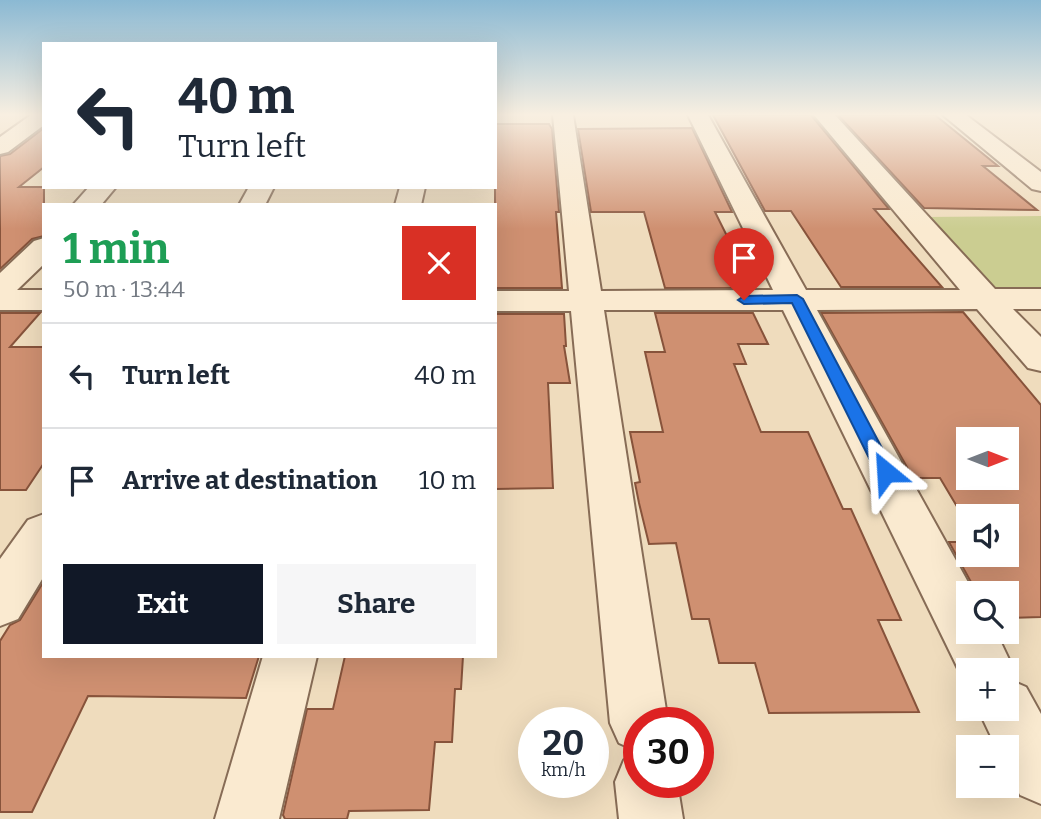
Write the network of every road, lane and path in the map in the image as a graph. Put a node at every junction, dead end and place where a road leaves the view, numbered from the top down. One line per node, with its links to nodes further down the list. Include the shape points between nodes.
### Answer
1 (568, 153): 16 (street)
2 (719, 153): 10 (street)
3 (858, 153): 11 (street)
4 (1002, 153): 5 (street)
5 (1041, 184)
6 (102, 189): 7 (street)
7 (88, 203)
8 (42, 249): 9 (street)
9 (0, 290)
10 (797, 299): 11 (street); 16 (street); 21 (street)
11 (986, 299): 12 (street); 17 (street)
12 (1041, 299)
13 (0, 300): 14 (street)
14 (42, 300)
15 (497, 301): 16 (street)
16 (586, 301): 22 (street)
17 (1041, 359)
18 (42, 537): 19 (street)
19 (0, 602)
20 (289, 658): 26 (street)
21 (982, 658)
22 (637, 707)
23 (1013, 721): 24 (street)
24 (1041, 774)
25 (648, 798): 27 (street)
26 (247, 819)
27 (651, 819)

